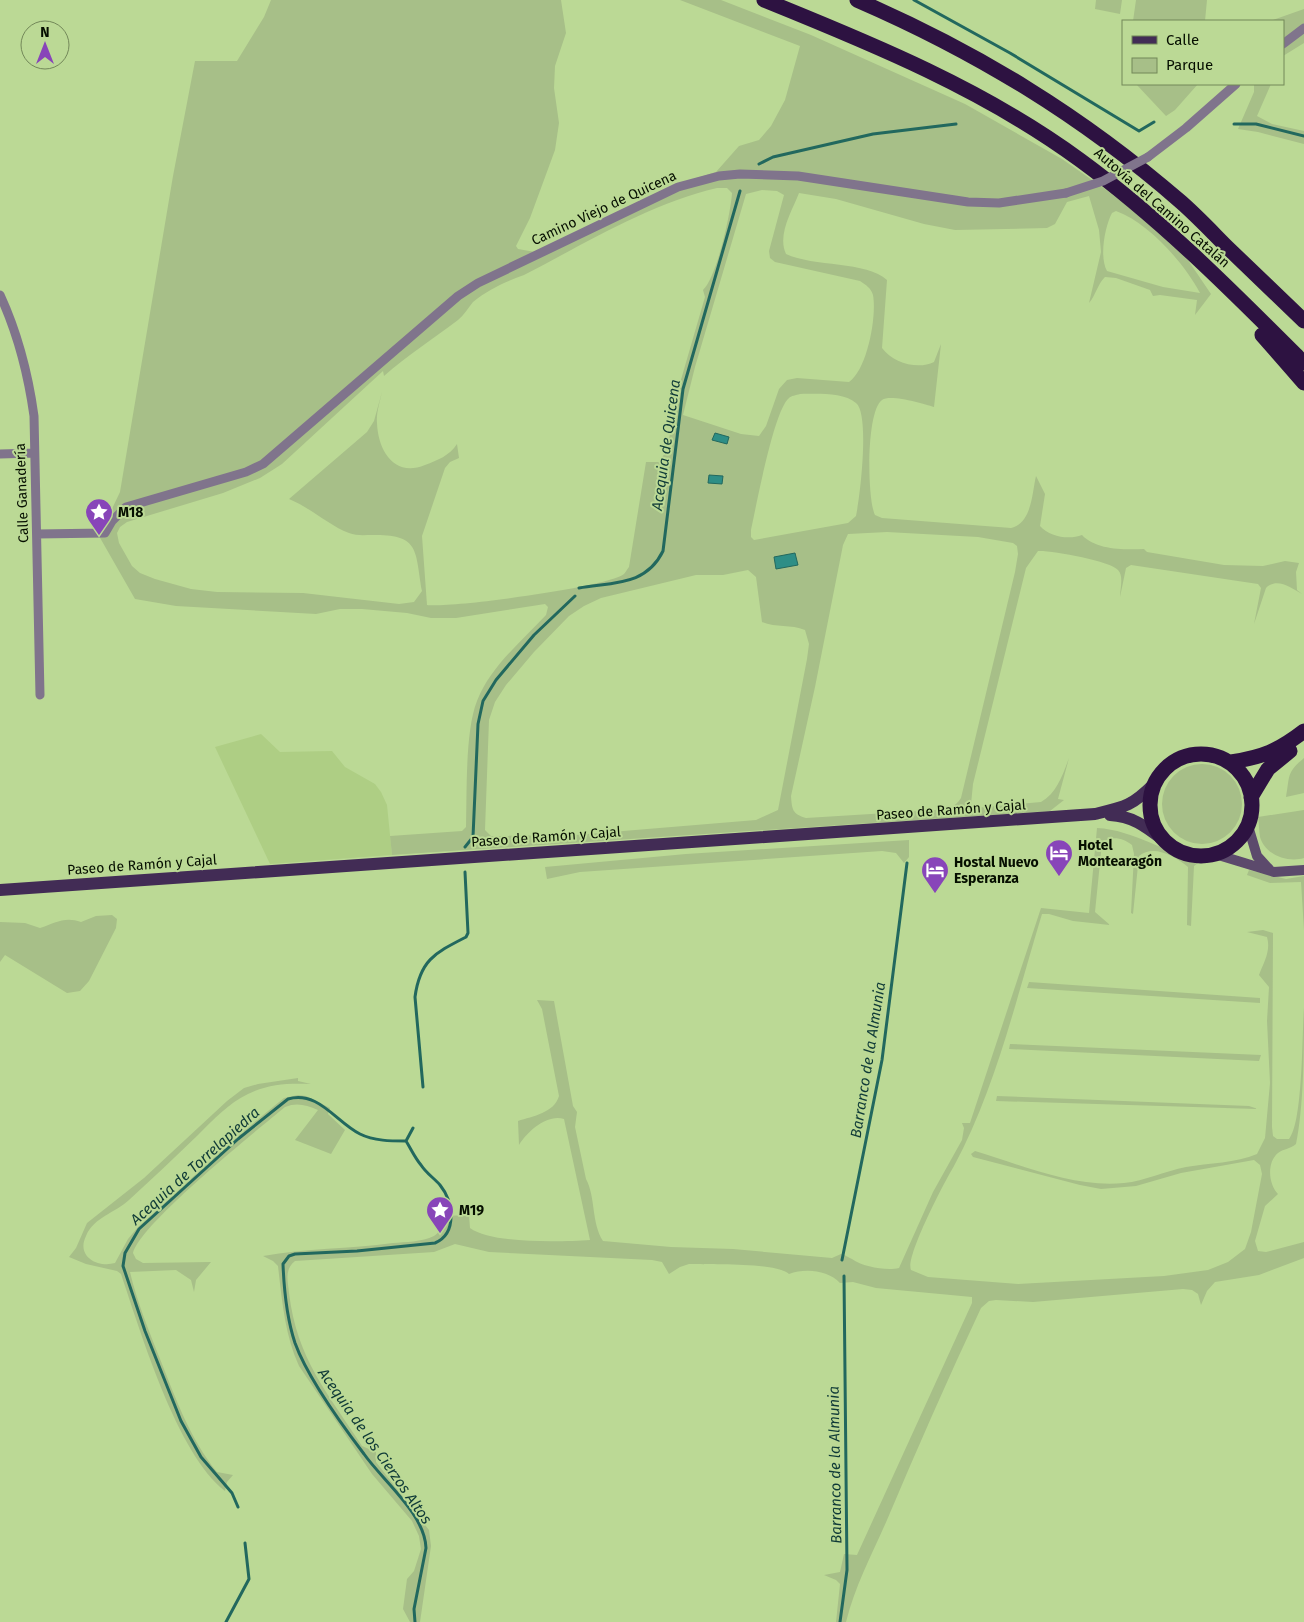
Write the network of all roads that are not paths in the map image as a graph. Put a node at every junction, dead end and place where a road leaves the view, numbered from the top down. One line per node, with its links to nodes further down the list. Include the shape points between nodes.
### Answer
1 (764, 0): 5 (highway, Autovía del Camino Catalán)
2 (857, 0): 8 (highway, Autovía del Camino Catalán, via 980,60 1077,120 1182,203)
3 (1304, 28): 4 (street)
4 (1284, 43)
5 (957, 84): 9 (highway, Autovía del Camino Catalán, via 1080,160 1132,201 1219,278); 10 (highway, via 1084,166 1178,248)
6 (1235, 85): 13 (street, Camino Viejo de Quicena, bridge, via 1148,157 1103,181 1066,193 999,203 968,202 806,177 740,174 678,187 478,283 458,296 263,464 246,472 126,507 105,533)
7 (0, 295): 11 (street, Calle Ganadería, via 21,348 29,381 34,416)
8 (1304, 321)
9 (1304, 363)
10 (1304, 383)
11 (34, 453): 12 (street); 13 (street, Calle Ganadería)
12 (0, 454)
13 (37, 534): 14 (street, Calle Ganadería)
14 (40, 695)
15 (1304, 731): 18 (highway)
16 (1304, 740): 18 (highway)
17 (1231, 762): 18 (highway); 19 (highway, via 1208,755 1182,757 1166,768); 20 (highway, via 1248,785)
18 (1264, 763): 20 (highway)
19 (1154, 784): 21 (main road, via 1125,808); 23 (highway, via 1149,807 1155,829)
20 (1252, 797): 22 (highway)
21 (1095, 814): 23 (main road, via 1124,815 1141,822); 27 (main road, Paseo de Ramón y Cajal)
22 (1248, 826): 24 (highway, via 1229,848); 26 (street, via 1257,856)
23 (1162, 839): 24 (highway, via 1186,854)
24 (1216, 854): 26 (street)
25 (1304, 870): 26 (street)
26 (1274, 872)
27 (0, 890)

